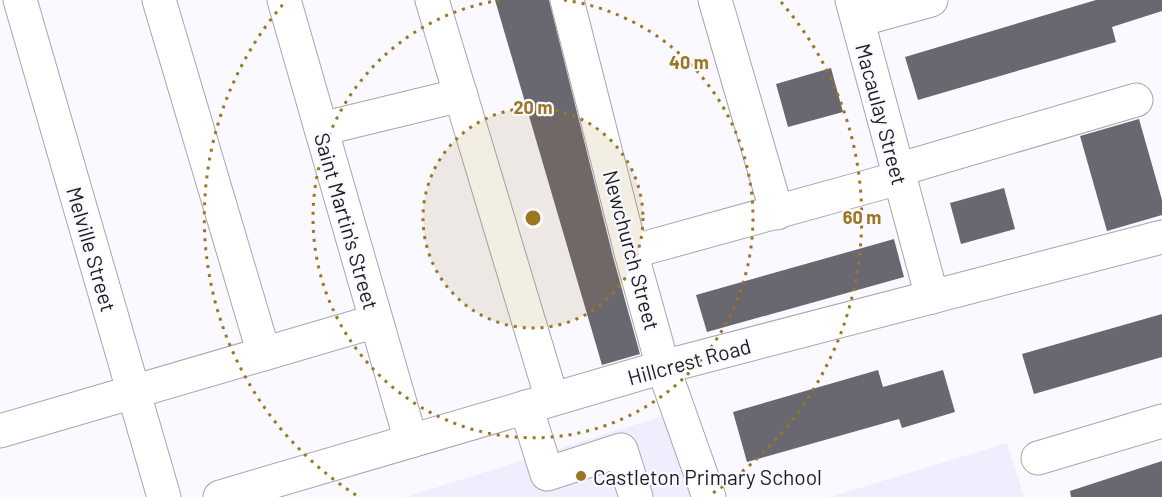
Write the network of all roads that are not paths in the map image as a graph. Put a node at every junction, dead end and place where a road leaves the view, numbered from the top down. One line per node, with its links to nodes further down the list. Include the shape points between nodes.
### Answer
1 (20, 0): 20 (street, Melville Street)
2 (159, 0): 18 (street)
3 (284, 0): 11 (street, Saint Martin's Street)
4 (432, 0): 9 (street)
5 (567, 0): 15 (street, Newchurch Street)
6 (715, 0): 13 (street)
7 (931, 0): 8 (street)
8 (855, 10): 12 (street, Macaulay Street)
9 (461, 95): 11 (street); 21 (street)
10 (1136, 100): 12 (street)
11 (321, 129): 17 (street, Saint Martin's Street)
12 (898, 174): 13 (street); 16 (street, Macaulay Street)
13 (777, 213): 15 (street)
14 (1162, 237): 16 (street, Hillcrest Road)
15 (631, 252): 19 (street, Newchurch Street)
16 (932, 297): 19 (street, Hillcrest Road)
17 (376, 321): 18 (street); 24 (street, Saint Martin's Street)
18 (264, 354): 20 (street)
19 (663, 367): 21 (street, Hillcrest Road); 29 (street, Newchurch Street)
20 (134, 392): 22 (street); 26 (street, Melville Street)
21 (539, 403): 24 (street, Hillcrest Road); 28 (street, via 547,474 621,450)
22 (2, 421)
23 (1162, 421): 25 (street)
24 (411, 441): 27 (street, Hillcrest Road)
25 (1038, 458)
26 (164, 497)
27 (220, 497)
28 (636, 497)
29 (709, 497)

